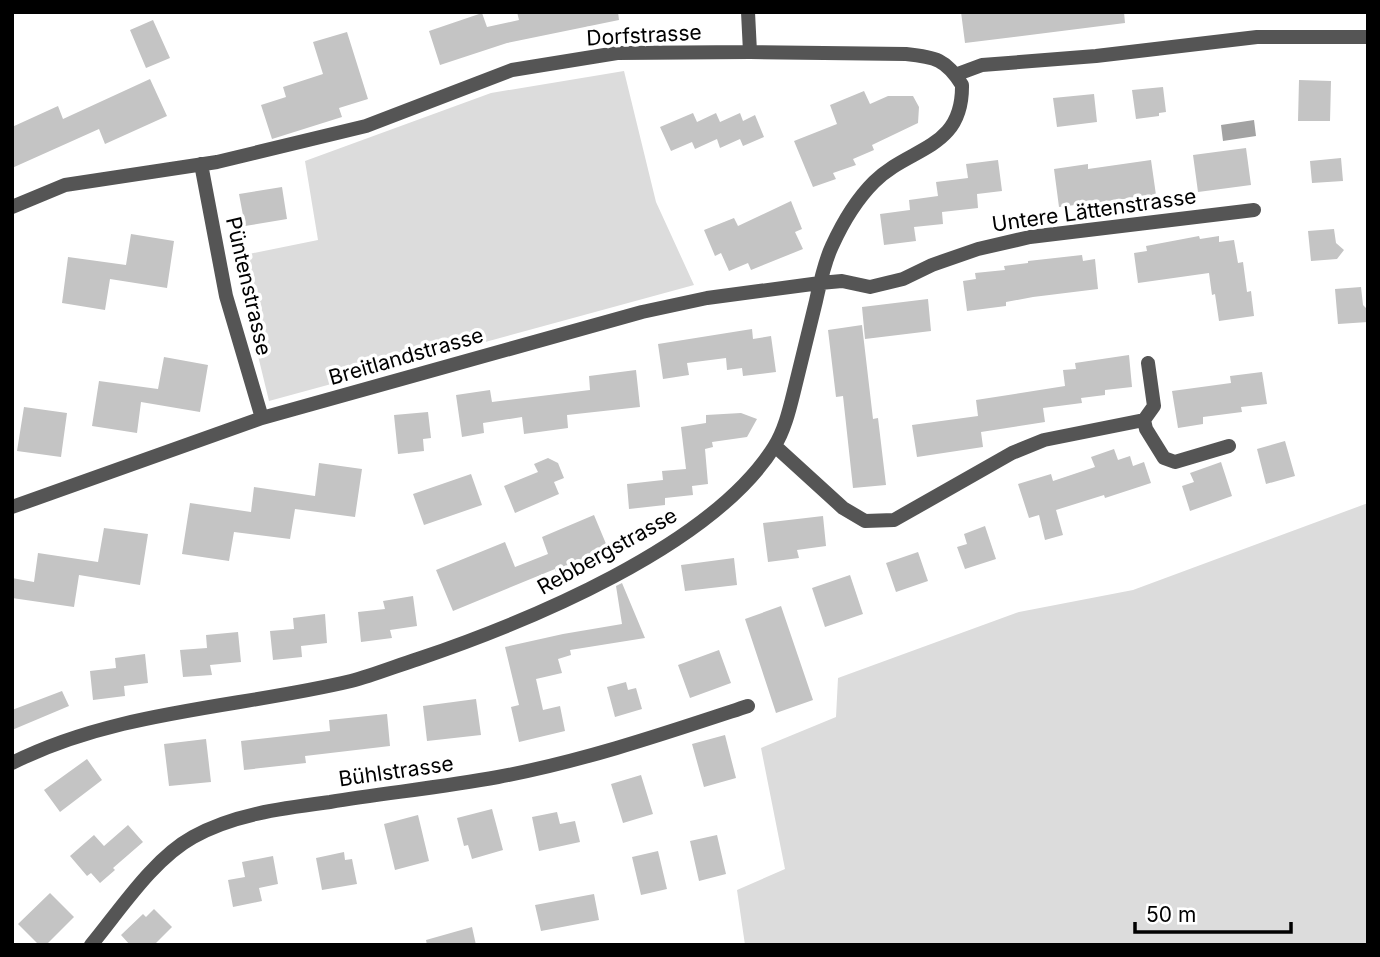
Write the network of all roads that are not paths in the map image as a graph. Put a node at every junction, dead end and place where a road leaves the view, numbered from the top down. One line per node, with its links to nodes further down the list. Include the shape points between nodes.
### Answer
1 (748, 12): 3 (street)
2 (1368, 37): 4 (street, via 1257,37 982,65)
3 (750, 52): 4 (street, Dorfstrasse, via 906,54 943,62); 5 (street, Dorfstrasse, via 617,53 512,69 366,126)
4 (956, 75): 8 (street, Rebbergstrasse, via 962,85 962,100 953,125 944,136 875,181 853,207 831,248)
5 (201, 164): 6 (street, Dorfstrasse, via 65,185); 10 (street, Püntenstrasse, via 226,296)
6 (12, 207)
7 (1255, 210): 8 (street, Untere Lättenstrasse, via 1030,237 978,249 870,287 842,281)
8 (820, 283): 10 (street, Breitlandstrasse, via 642,312); 12 (street, Rebbergstrasse, via 788,415)
9 (1148, 363): 11 (street, via 1154,406)
10 (262, 418): 14 (street, Breitlandstrasse)
11 (1144, 420): 12 (street, via 1044,440 1012,453 894,520 865,521 843,508); 13 (street, via 1164,458 1175,462)
12 (775, 446): 16 (street, Rebbergstrasse, via 742,487 701,523 632,566 552,607 353,680 157,715 45,747)
13 (1229, 446)
14 (12, 507)
15 (748, 706): 17 (street, Bühlstrasse, via 553,765 267,811 217,826 173,850)
16 (12, 763)
17 (91, 945)

